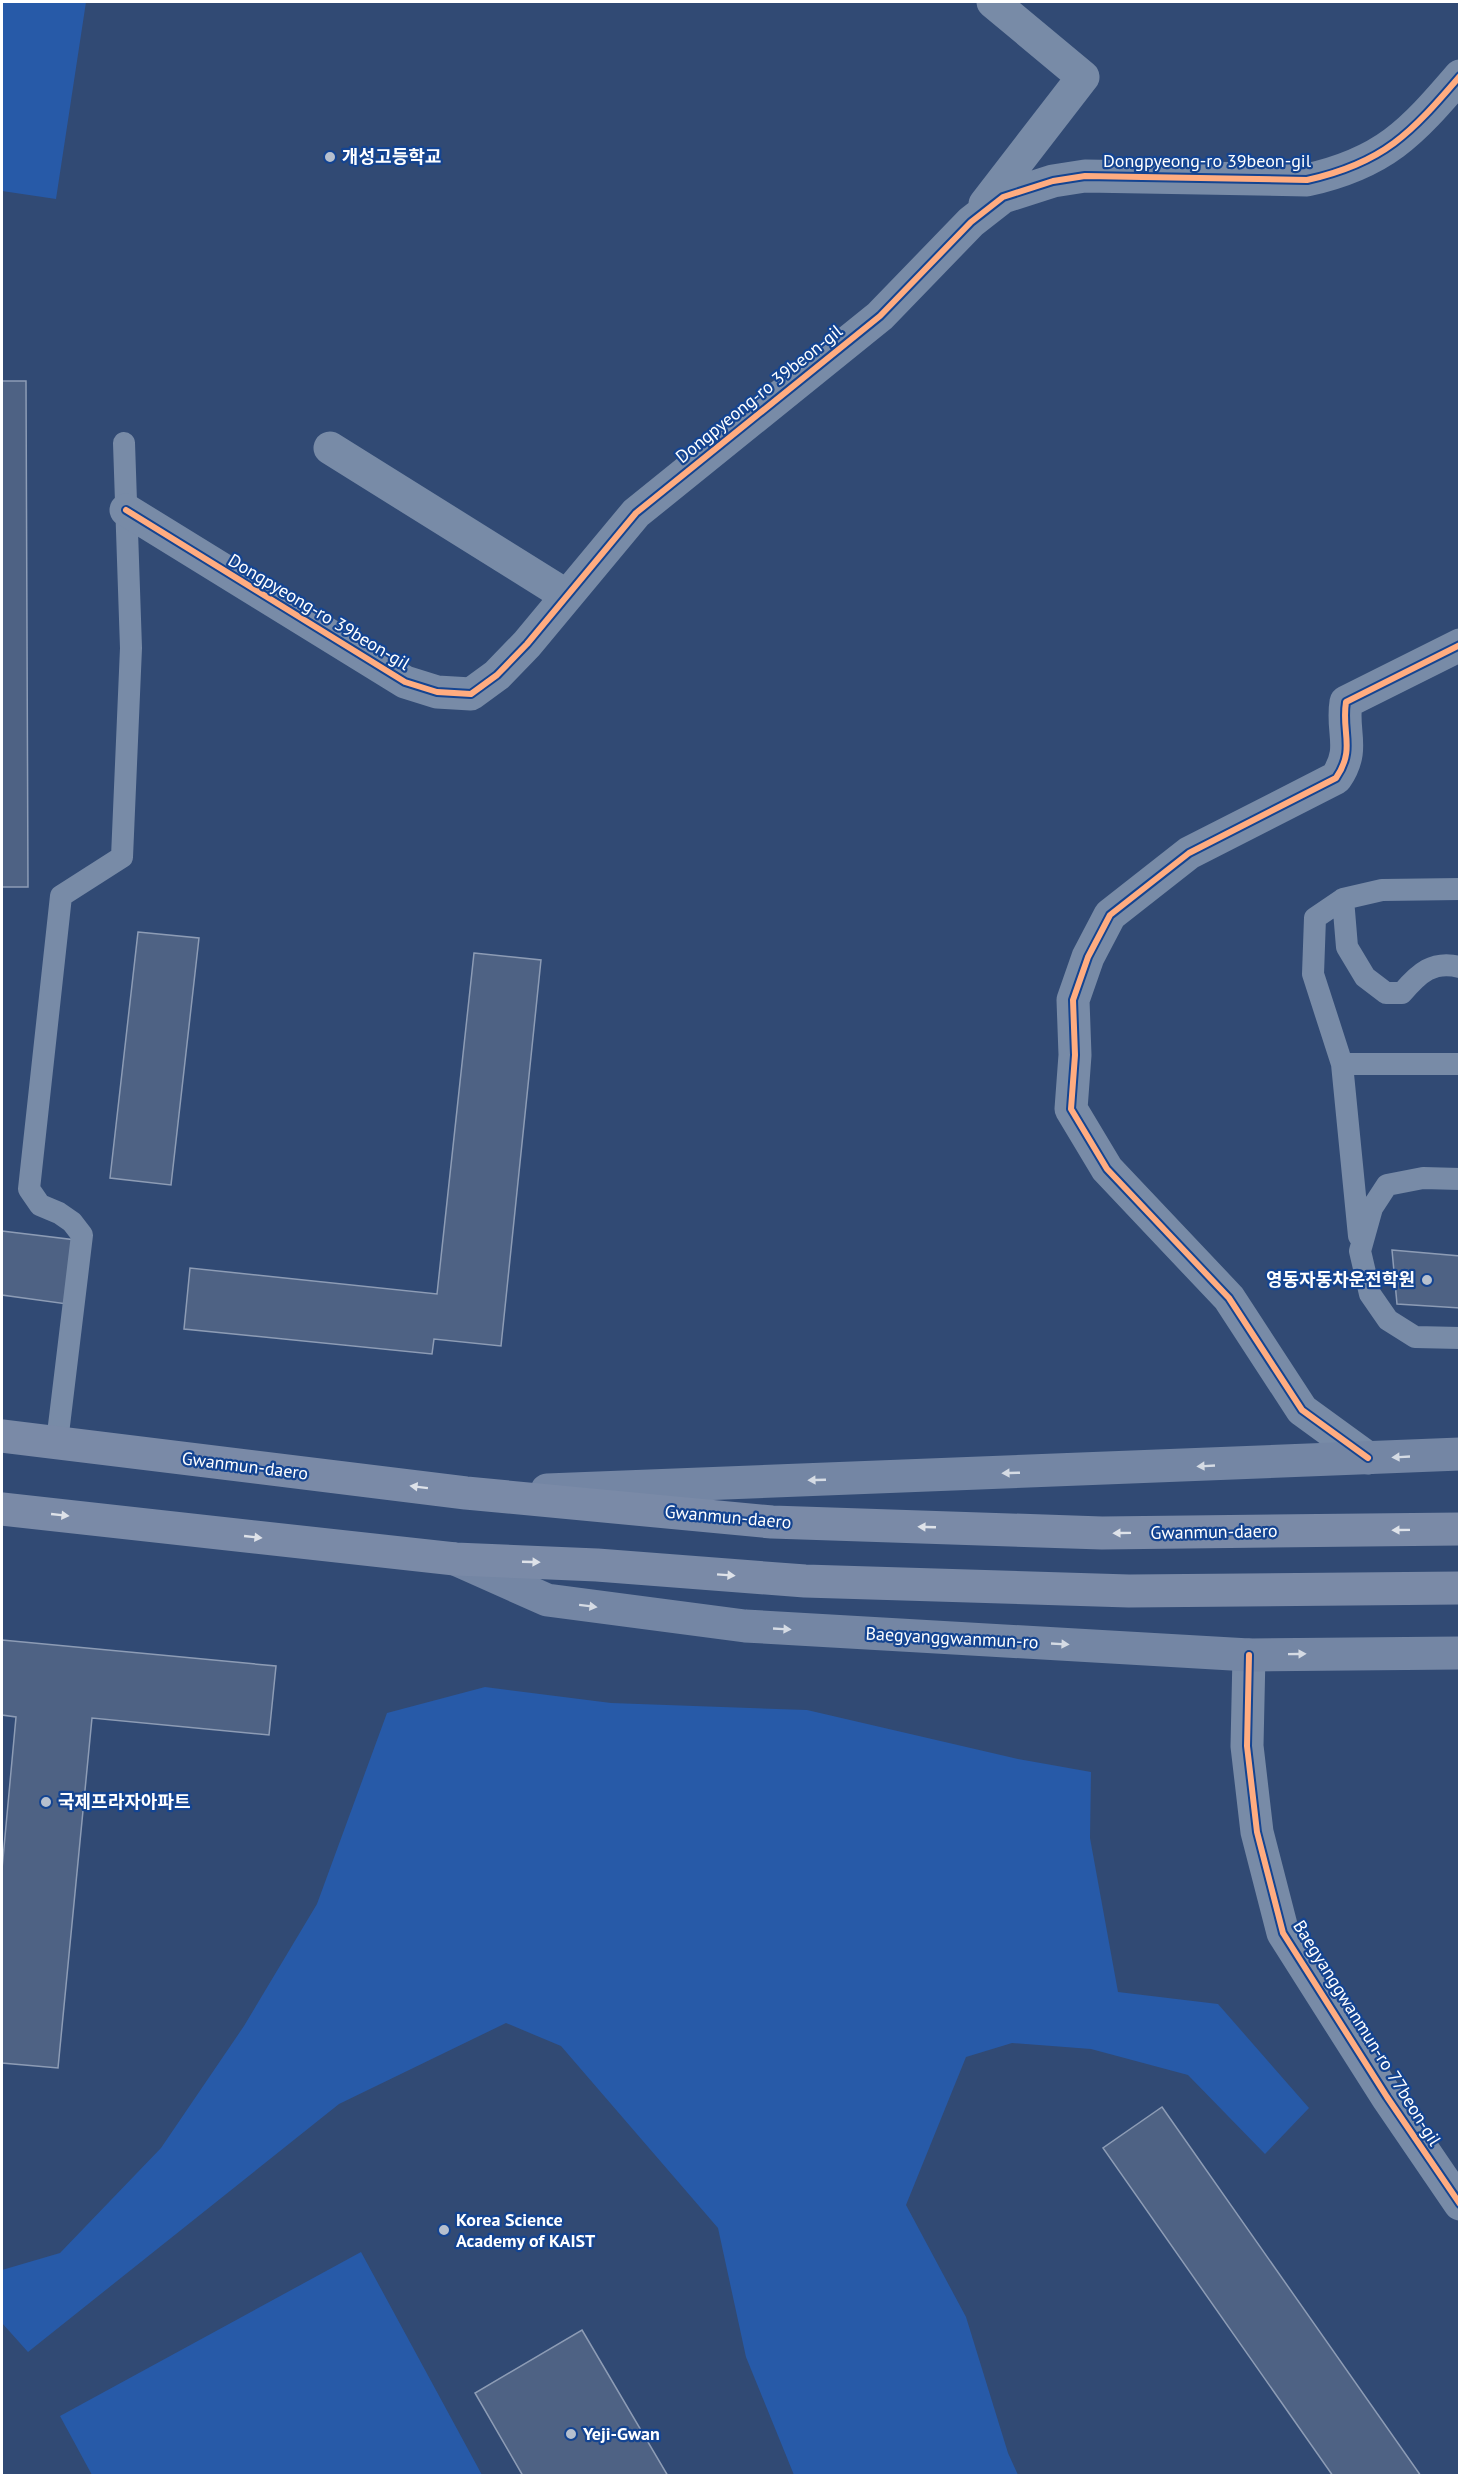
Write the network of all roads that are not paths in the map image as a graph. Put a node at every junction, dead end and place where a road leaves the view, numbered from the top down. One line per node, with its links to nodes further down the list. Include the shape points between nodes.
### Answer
1 (993, 2): 3 (street, via 1083,77)
2 (1460, 76): 3 (street, Dongpyeong-ro 39beon-gil, via 1395,145 1339,173 1307,180 1085,176 1053,181 1003,197)
3 (971, 222): 7 (street, Dongpyeong-ro 39beon-gil, via 880,316 636,513)
4 (124, 443): 6 (lane)
5 (330, 448): 7 (street)
6 (126, 510): 7 (street, Dongpyeong-ro 39beon-gil, via 405,682 437,692 471,694 497,675); 18 (lane, via 130,648 122,857 61,896 29,1189 40,1205 65,1217 82,1235)
7 (567, 596)
8 (1460, 645): 20 (street, via 1346,702 1347,756 1336,778 1189,853 1110,915 1088,957 1073,1000 1076,1055 1071,1109 1107,1169 1228,1298 1302,1410)
9 (1460, 889): 10 (lane, via 1382,890)
10 (1343, 899): 11 (lane, via 1347,947 1365,977 1386,993 1402,993 1419,974 1444,963); 12 (lane, via 1315,918 1313,974)
11 (1460, 967)
12 (1342, 1064): 13 (lane); 15 (lane)
13 (1460, 1064)
14 (1460, 1179): 15 (lane, via 1423,1178 1387,1185 1372,1208)
15 (1360, 1251): 16 (lane, via 1371,1294 1388,1320 1415,1337)
16 (1460, 1338)
17 (2, 1436): 18 (highway, Gwanmun-daero)
18 (57, 1442): 21 (highway, Gwanmun-daero, one-way to 18)
19 (1460, 1454): 20 (main road, one-way to 20)
20 (1368, 1458): 21 (main road, one-way to 21)
21 (466, 1493): 23 (highway, Gwanmun-daero, one-way to 21, via 1102,1533 784,1522)
22 (2, 1509): 24 (highway, one-way to 24)
23 (1460, 1529)
24 (455, 1559): 25 (highway, one-way to 25, via 805,1581 1117,1591); 27 (main road, Baegyanggwanmun-ro, one-way to 27, via 547,1600 745,1626)
25 (1460, 1588)
26 (1460, 1653): 27 (main road, Baegyanggwanmun-ro, one-way to 26)
27 (1249, 1655): 28 (street, Baegyanggwanmun-ro 77beon-gil, via 1247,1746 1257,1832 1283,1933 1386,2097)
28 (1460, 2204)

